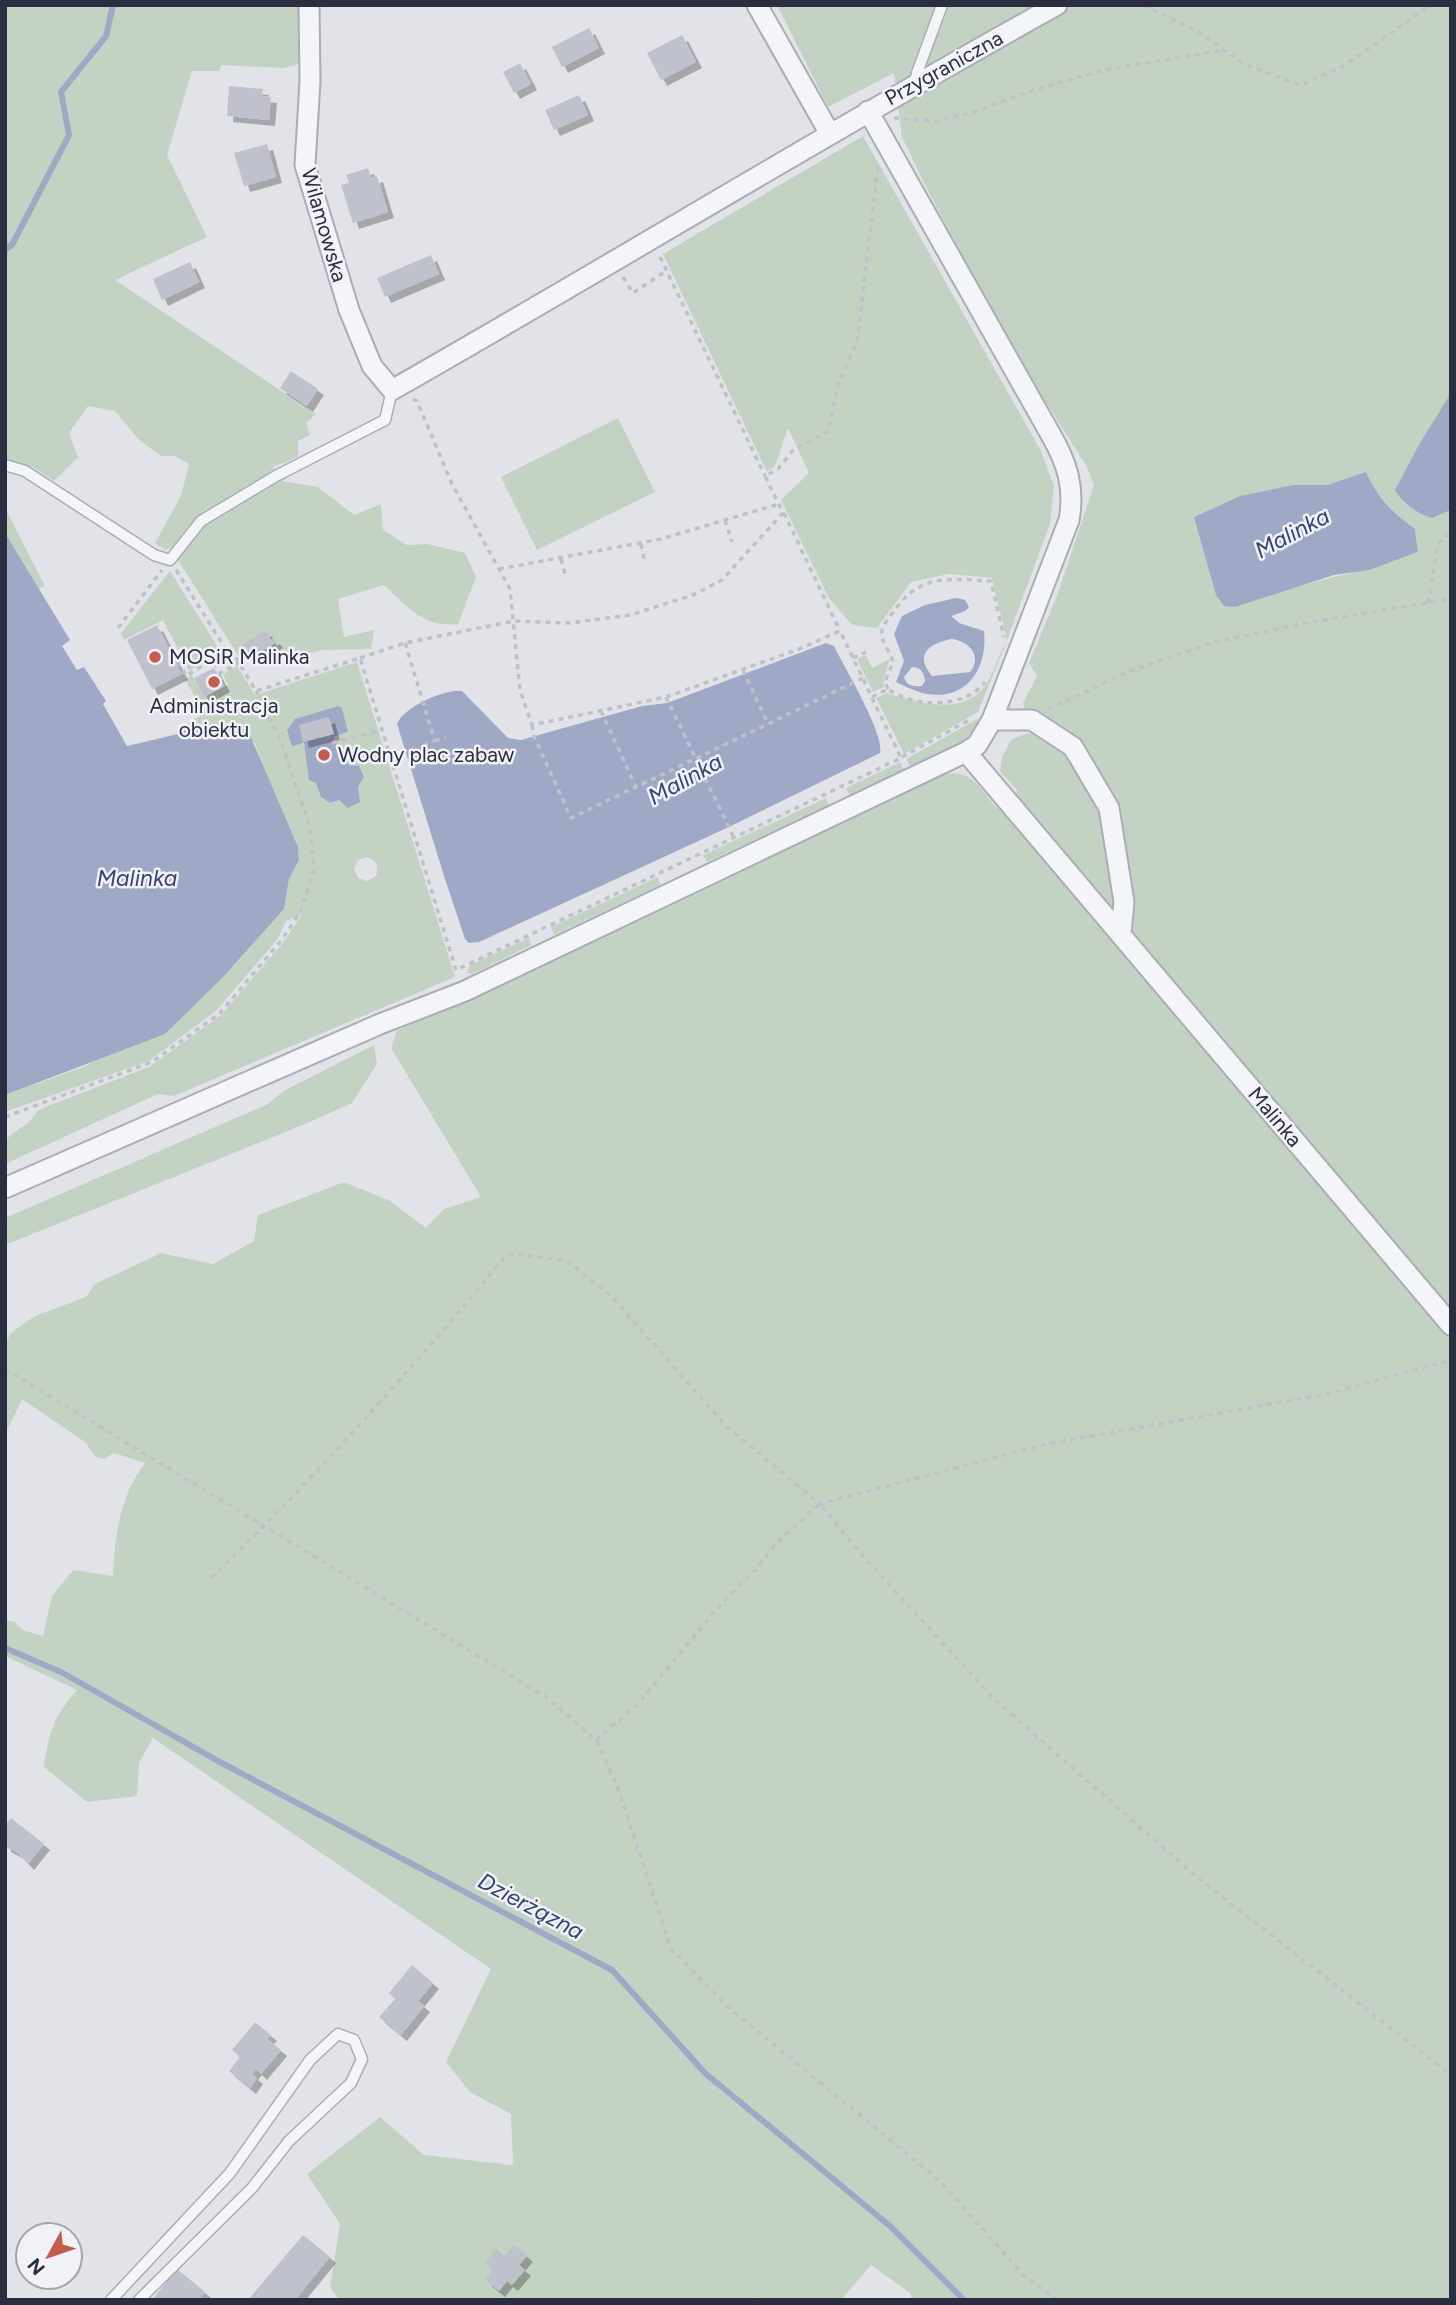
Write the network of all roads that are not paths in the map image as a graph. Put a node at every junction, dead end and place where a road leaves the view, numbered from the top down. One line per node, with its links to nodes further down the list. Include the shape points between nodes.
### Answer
1 (309, 5): 8 (street, Wilamowska, via 305,165 349,310 372,366)
2 (757, 5): 7 (street)
3 (942, 5): 5 (lane)
4 (1057, 5): 5 (street, Przygraniczna)
5 (915, 83): 6 (street, Przygraniczna)
6 (868, 111): 7 (street, Przygraniczna); 10 (street, via 1069,472 1073,500 1069,520)
7 (830, 134): 8 (street, Przygraniczna)
8 (392, 390): 9 (lane, via 385,420 201,521 170,560 154,555 25,471)
9 (5, 465)
10 (992, 720): 11 (street, via 977,744); 12 (street, via 1032,720 1073,747 1109,808 1124,902)
11 (965, 752): 12 (street, Malinka); 13 (street, via 465,991)
12 (1121, 933): 14 (street, Malinka)
13 (5, 1188)
14 (1451, 1325)
15 (111, 2300): 16 (lane, via 230,2173 310,2060 338,2034 354,2039 362,2059 351,2083 289,2141 252,2188)
16 (139, 2300)

